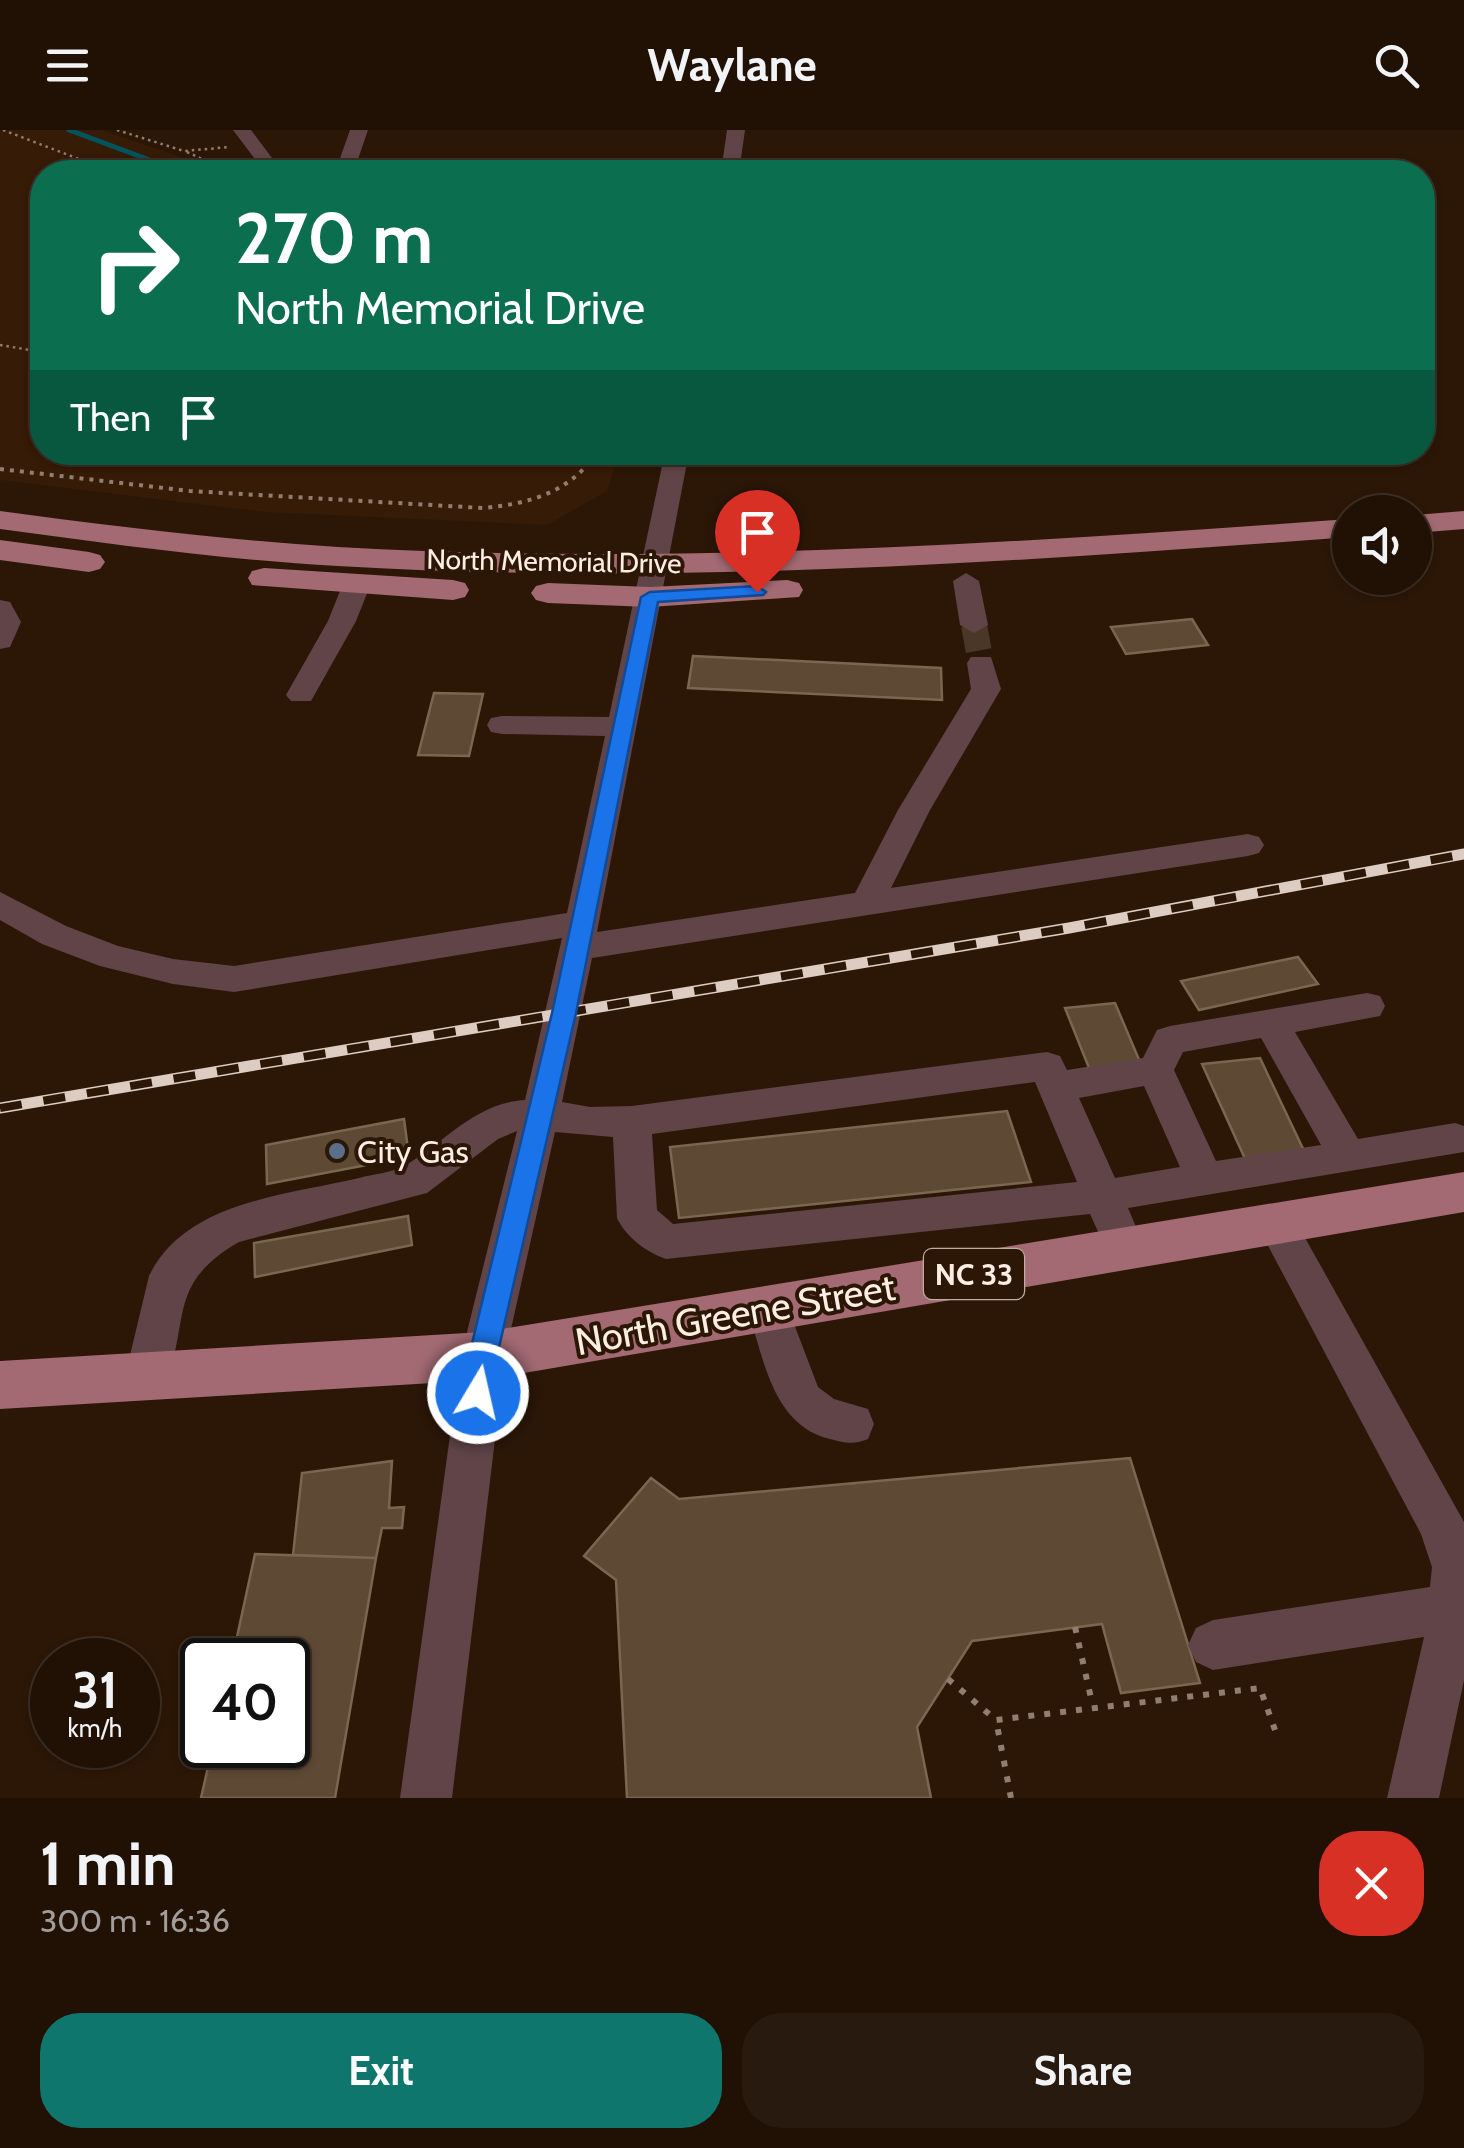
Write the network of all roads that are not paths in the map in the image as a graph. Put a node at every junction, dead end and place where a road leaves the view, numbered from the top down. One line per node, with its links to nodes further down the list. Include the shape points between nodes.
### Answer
1 (360, 130): 5 (street)
2 (736, 130): 6 (street)
3 (246, 135): 4 (street)
4 (265, 160)
5 (348, 160)
6 (732, 160)
7 (675, 465): 17 (street)
8 (0, 520): 17 (main road, North Memorial Drive, via 178,543 574,566)
9 (1464, 520): 10 (main road)
10 (1432, 523)
11 (1332, 529): 17 (main road, North Memorial Drive)
12 (1464, 549): 14 (main road)
13 (0, 550): 18 (main road, North Memorial Drive)
14 (1432, 552)
15 (1332, 559): 16 (main road, North Memorial Drive)
16 (966, 580): 17 (main road, North Memorial Drive); 20 (street)
17 (654, 581): 18 (main road, North Memorial Drive); 25 (street)
18 (356, 586): 23 (street)
19 (0, 608): 21 (street, via 7,622)
20 (974, 625)
21 (0, 640)
22 (981, 663): 27 (street, via 986,689)
23 (302, 695)
24 (502, 725): 25 (street)
25 (622, 727): 29 (street)
26 (1248, 845): 27 (street)
27 (867, 903): 29 (street)
28 (0, 904): 29 (street, via 123,961 234,979)
29 (580, 936): 34 (street)
30 (1367, 1006): 31 (street)
31 (1270, 1022): 32 (street, via 1170,1040); 37 (street)
32 (1155, 1070): 33 (street); 38 (street)
33 (1056, 1087): 35 (street, via 1047,1066); 40 (street)
34 (540, 1114): 35 (street); 44 (street); 45 (street, via 510,1116 484,1128 413,1181 229,1226 200,1242 170,1276)
35 (632, 1121): 40 (street, via 637,1218 666,1242)
36 (1455, 1139): 37 (street)
37 (1348, 1156): 38 (street)
38 (1204, 1180): 40 (street)
39 (1464, 1192): 41 (main road, North Greene Street / NC 33)
40 (1102, 1196): 42 (street)
41 (1276, 1223): 42 (main road, North Greene Street / NC 33); 48 (street, via 1442,1525 1456,1568)
42 (1125, 1248): 43 (main road, North Greene Street / NC 33)
43 (768, 1308): 44 (main road, North Greene Street / NC 33); 47 (street, via 801,1400 823,1417)
44 (483, 1356): 45 (main road, North Greene Street / NC 33); 50 (street)
45 (146, 1376): 46 (main road, North Greene Street / NC 33)
46 (0, 1384)
47 (852, 1424)
48 (1452, 1608): 49 (street); 51 (street)
49 (1213, 1645)
50 (426, 1798)
51 (1414, 1798)

